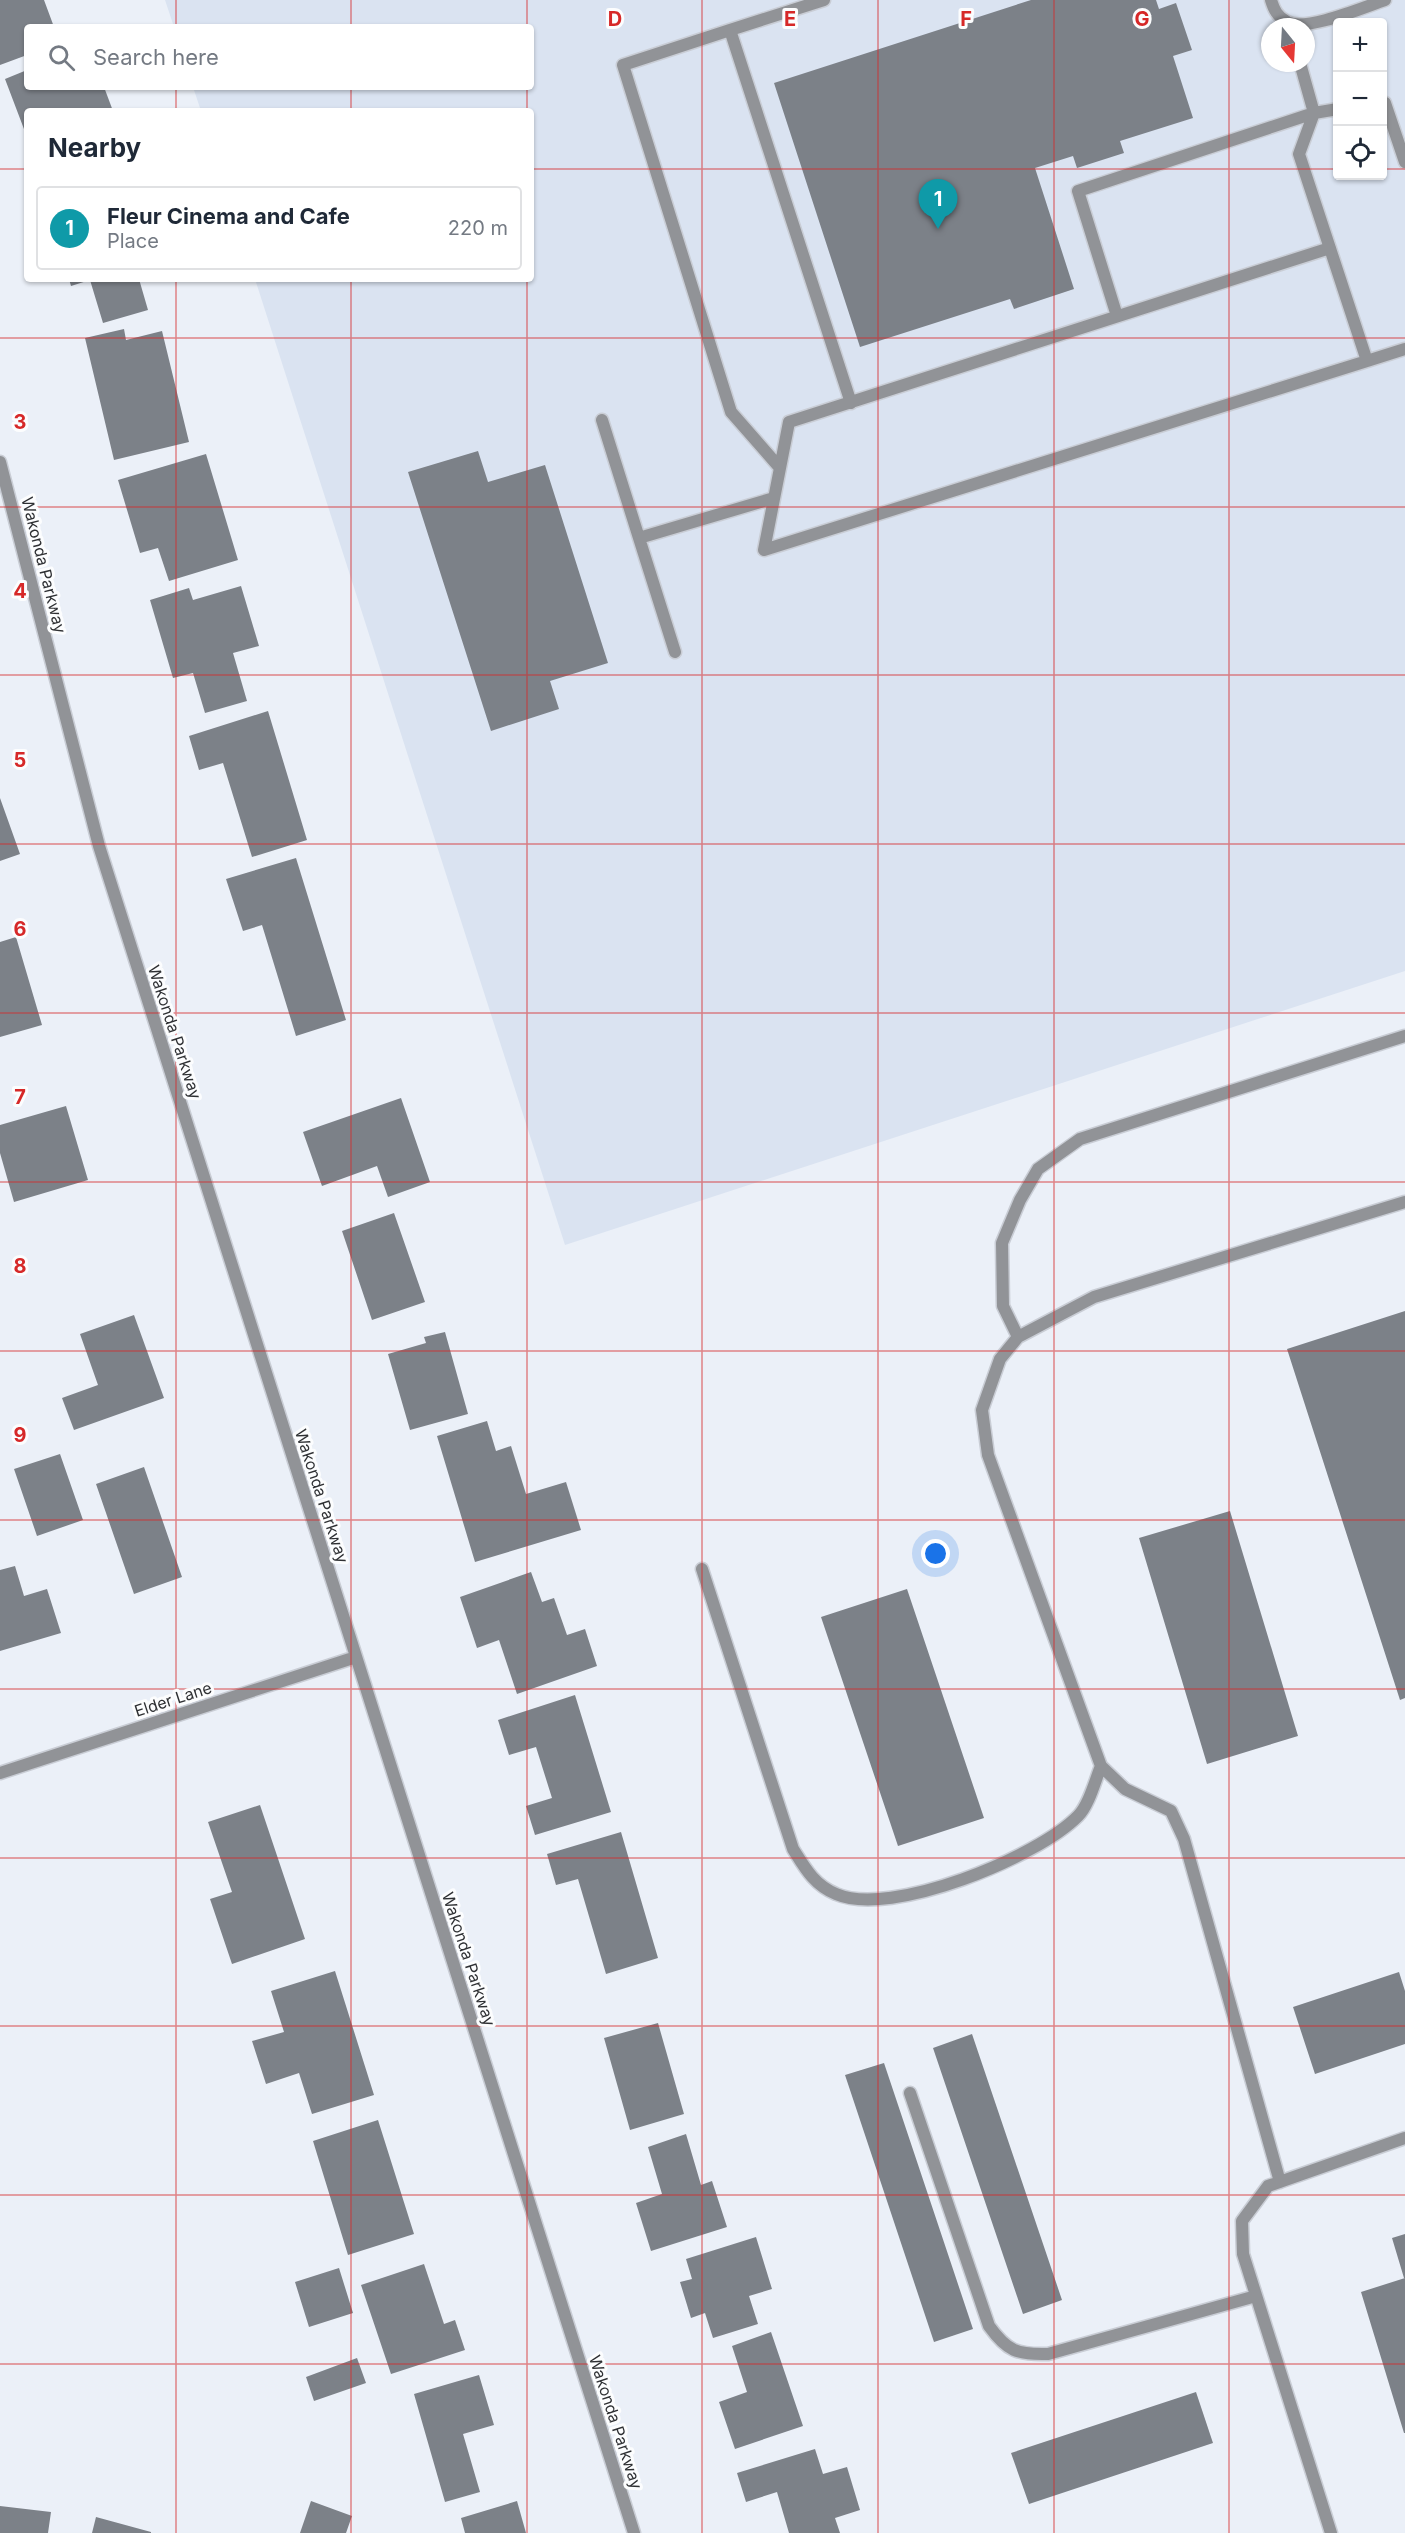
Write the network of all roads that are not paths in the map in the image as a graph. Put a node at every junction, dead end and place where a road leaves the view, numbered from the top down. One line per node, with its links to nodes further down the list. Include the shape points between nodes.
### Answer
1 (824, 0): 6 (street)
2 (1271, 0): 4 (street)
3 (1385, 0): 5 (street)
4 (1281, 18)
5 (1315, 22)
6 (730, 30): 16 (street); 19 (street, via 624,65 731,412)
7 (1303, 72): 10 (street)
8 (1387, 109): 11 (street)
9 (1333, 111): 10 (street)
10 (1314, 113): 12 (street, via 1299,154); 13 (street, via 1078,191)
11 (1405, 162)
12 (1330, 248): 13 (street); 15 (street)
13 (1117, 316): 16 (street)
14 (1405, 349): 15 (street)
15 (1367, 361): 20 (street, via 764,550)
16 (851, 403): 19 (street, via 789,422)
17 (602, 420): 21 (street)
18 (0, 462): 27 (street, Wakonda Parkway, via 99,846)
19 (780, 468): 20 (street)
20 (774, 498): 21 (street)
21 (639, 538): 22 (street)
22 (675, 652)
23 (1405, 1036): 25 (street, via 1080,1139 1038,1169 1002,1243 1003,1306)
24 (1405, 1202): 25 (street, via 1094,1297)
25 (1018, 1337): 28 (street, via 1000,1359 982,1410 988,1455)
26 (702, 1569): 28 (street, via 794,1849 812,1880 836,1894 858,1900 893,1897 944,1885 1012,1860 1047,1841 1080,1815)
27 (356, 1657): 29 (street, Elder Lane); 34 (street, Wakonda Parkway)
28 (1101, 1766): 32 (street, via 1125,1790 1171,1811 1184,1839)
29 (0, 1773)
30 (910, 2093): 33 (street, via 989,2326 1002,2345 1025,2354 1048,2354)
31 (1405, 2138): 32 (street)
32 (1280, 2182): 33 (street, via 1268,2186 1242,2221 1243,2254)
33 (1256, 2296): 35 (street)
34 (634, 2533)
35 (1332, 2533)

